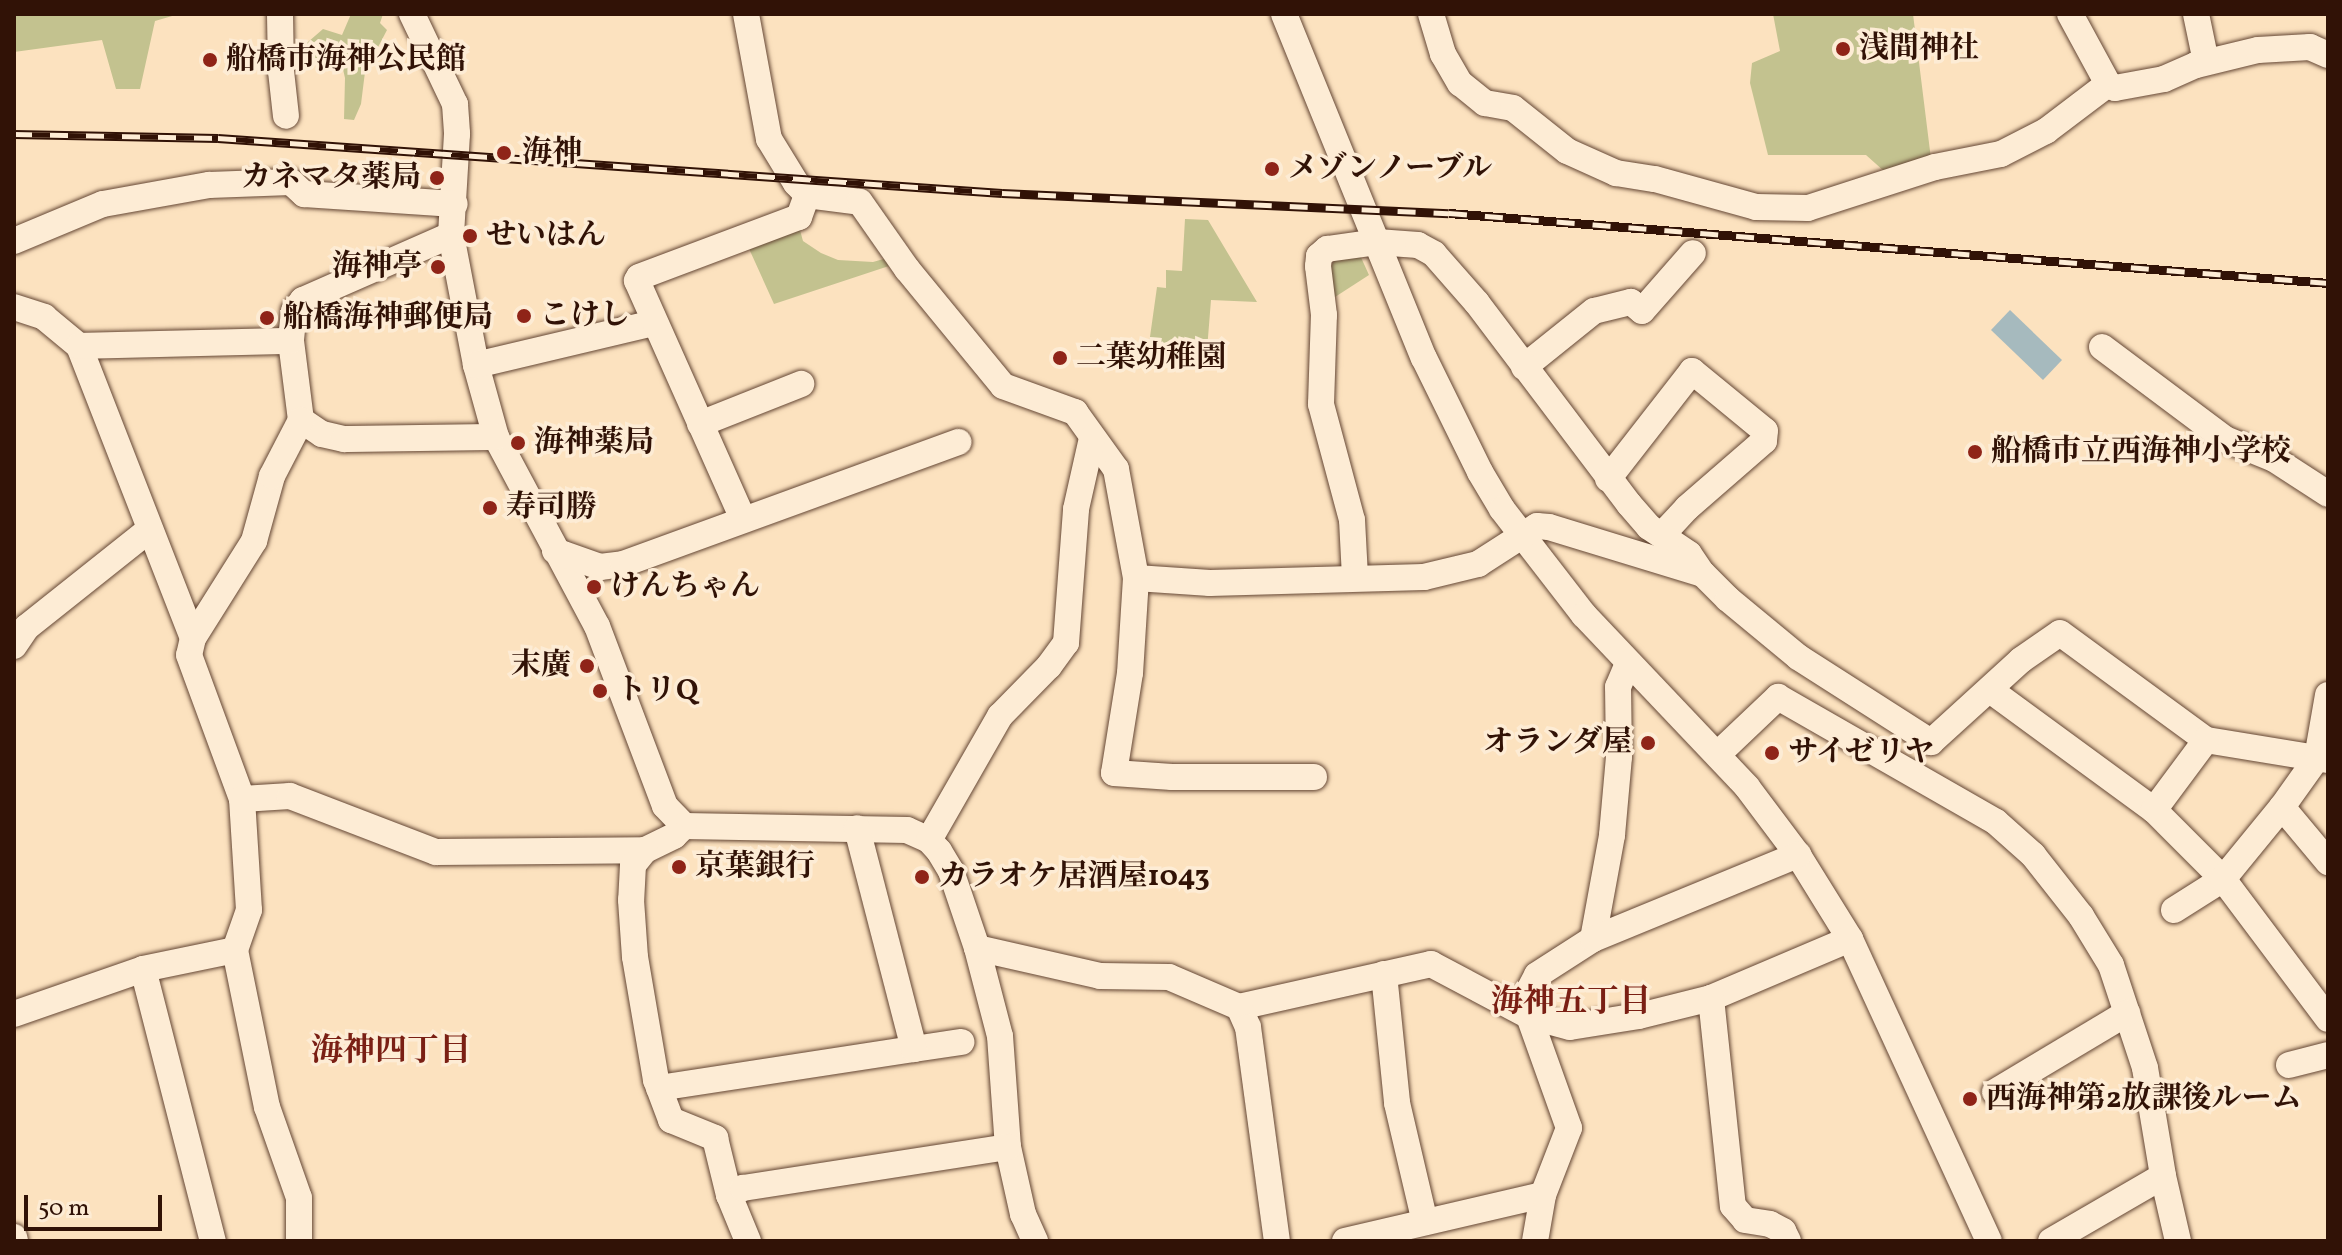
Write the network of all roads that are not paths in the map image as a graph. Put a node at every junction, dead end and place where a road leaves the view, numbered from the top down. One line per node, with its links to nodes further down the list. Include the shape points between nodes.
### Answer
1 (280, 14): 11 (street)
2 (412, 14): 13 (street, via 455,104)
3 (746, 14): 12 (street, via 769,139)
4 (1284, 14): 16 (street)
5 (1431, 14): 10 (street, via 1443,54 1460,83 1485,103 1513,108 1567,151 1616,173 1756,207 1808,208 1935,167 2001,154 2046,131)
6 (2070, 14): 10 (street)
7 (2196, 14): 9 (street)
8 (2328, 55): 9 (street, via 2310,47 2271,49)
9 (2206, 62): 10 (street, via 2164,79 2115,88)
10 (2108, 84)
11 (286, 116)
12 (807, 195): 19 (street, via 799,217 639,277); 29 (street, via 860,202 907,269 1003,386 1075,412)
13 (455, 204): 14 (street); 15 (street, via 304,194 291,182 209,185 103,204)
14 (451, 235): 20 (street, via 303,300 294,311); 23 (street)
15 (14, 241)
16 (1377, 242): 24 (street, via 1418,245 1434,254); 36 (street, via 1456,428); 39 (street, via 1327,249 1318,266 1324,315 1321,404 1352,520)
17 (1693, 253): 24 (street, via 1642,311 1631,302 1594,311)
18 (14, 307): 21 (street, via 44,317)
19 (654, 323): 23 (street); 27 (street)
20 (291, 341): 21 (street); 26 (street)
21 (79, 346): 34 (street)
22 (2102, 347): 32 (street, via 2225,439 2274,459)
23 (476, 365): 28 (street)
24 (1524, 367): 31 (street)
25 (801, 384): 27 (street)
26 (301, 420): 28 (street, via 322,434 344,439); 41 (street, via 272,476 254,541)
27 (700, 424): 33 (street)
28 (496, 437): 37 (street)
29 (1092, 438): 40 (street, via 1116,469); 55 (street, via 1076,509 1066,643 1000,716)
30 (959, 442): 33 (street)
31 (1608, 479): 35 (street); 35 (street, via 1692,371 1765,431 1764,441)
32 (2328, 494)
33 (743, 519): 37 (street, via 623,564 600,567)
34 (150, 529): 41 (street); 42 (street, via 27,627)
35 (1662, 535): 38 (street, via 1689,554)
36 (1522, 536): 38 (street, via 1537,526 1549,527); 39 (street, via 1478,564 1454,571 1424,577); 43 (street)
37 (555, 551): 53 (street, via 616,668 665,806)
38 (1703, 574): 44 (street, via 1798,657 1931,742)
39 (1355, 577): 40 (street, via 1210,583)
40 (1136, 578): 49 (street, via 1130,673 1114,773)
41 (193, 638): 50 (street, via 189,655)
42 (14, 646)
43 (1628, 663): 47 (street); 61 (street, via 1618,687 1613,819)
44 (1990, 690): 46 (street, via 2060,633); 52 (street)
45 (2328, 695): 48 (street)
46 (2206, 740): 48 (street); 52 (street)
47 (1718, 754): 57 (street); 70 (street, via 1778,697 1996,822 2033,855 2081,916 2111,965)
48 (2322, 759): 51 (street)
49 (1314, 777)
50 (242, 799): 56 (street, via 290,796 436,852); 64 (street, via 249,910)
51 (2282, 807): 58 (street); 59 (street)
52 (2154, 810): 59 (street)
53 (684, 826): 54 (street); 56 (street)
54 (857, 828): 55 (street, via 907,830); 75 (street)
55 (929, 840): 63 (street, via 951,871)
56 (645, 850): 78 (street, via 633,865 631,900 635,957)
57 (1798, 855): 61 (street); 62 (street)
58 (2328, 862)
59 (2223, 879): 60 (street); 67 (street)
60 (2174, 910)
61 (1593, 939): 72 (street, via 1537,975 1527,994)
62 (1850, 939): 68 (street); 93 (street)
63 (977, 948): 69 (street, via 1100,976 1169,977); 80 (street, via 1000,1036)
64 (235, 950): 65 (street); 86 (street, via 267,1107 299,1198)
65 (143, 969): 71 (street); 85 (street)
66 (1384, 974): 69 (street); 72 (street, via 1431,964); 84 (street, via 1397,1103)
67 (2320, 993): 73 (street)
68 (1711, 998): 72 (street, via 1584,1025 1547,1023); 92 (street, via 1733,1206 1745,1220 1783,1231)
69 (1239, 1007): 89 (street, via 1248,1027)
70 (2127, 1013): 79 (street); 81 (street, via 2145,1068)
71 (14, 1014)
72 (1529, 1016): 83 (street, via 1569,1128)
73 (2328, 1019)
74 (961, 1042): 75 (street)
75 (914, 1049): 78 (street)
76 (2328, 1055): 77 (street)
77 (2289, 1065)
78 (659, 1088): 82 (street, via 671,1120 715,1138)
79 (1995, 1092)
80 (1008, 1147): 82 (street, via 743,1188); 88 (street, via 1023,1214)
81 (2163, 1176): 94 (street); 95 (street)
82 (729, 1195): 87 (street)
83 (1543, 1195): 84 (street); 91 (street)
84 (1425, 1222): 90 (street)
85 (213, 1241)
86 (299, 1241)
87 (748, 1241)
88 (1035, 1241)
89 (1277, 1241)
90 (1345, 1241)
91 (1535, 1241)
92 (1788, 1241)
93 (1989, 1241)
94 (2051, 1241)
95 (2178, 1241)

